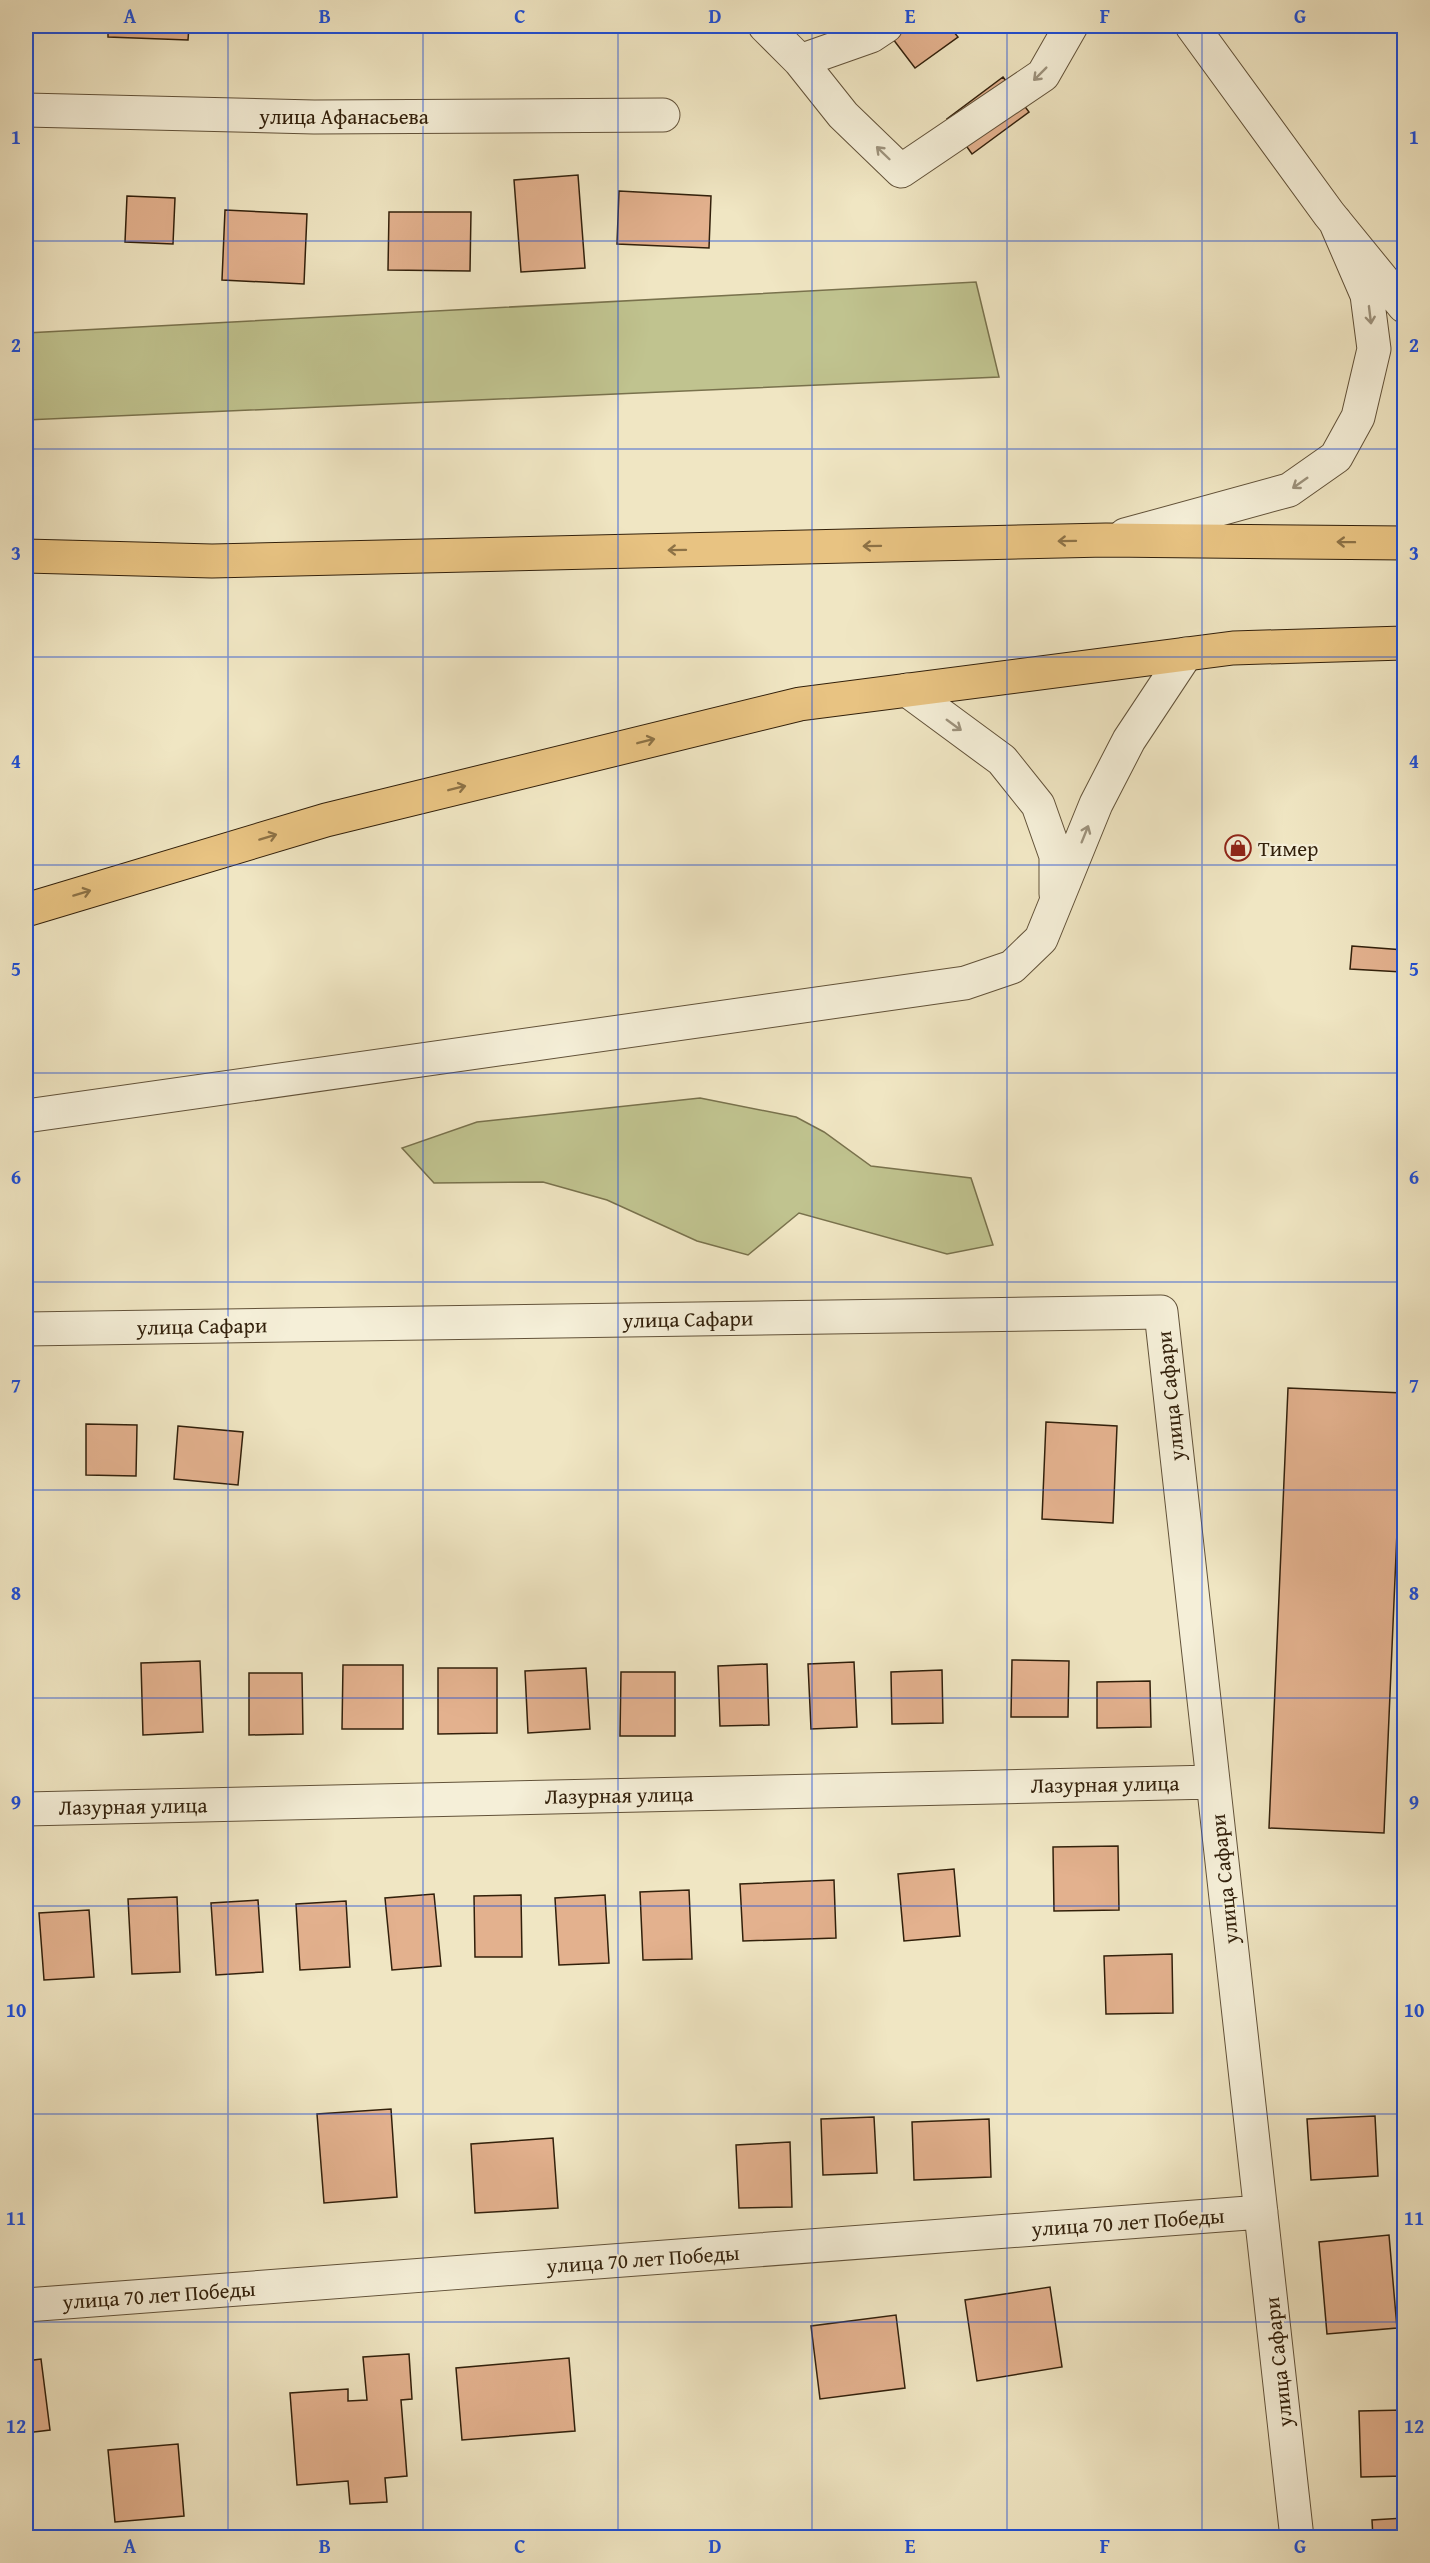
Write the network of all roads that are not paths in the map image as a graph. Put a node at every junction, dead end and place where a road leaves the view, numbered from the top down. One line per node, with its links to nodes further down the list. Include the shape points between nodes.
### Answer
1 (765, 26): 5 (street)
2 (886, 26): 5 (street, via 871,36)
3 (1071, 26): 5 (street, one-way to 5, via 1043,75 901,171 843,115)
4 (1192, 26): 8 (street)
5 (800, 61)
6 (26, 110): 7 (street, улица Афанасьева, via 314,117)
7 (663, 115)
8 (1335, 221): 9 (street); 10 (street, one-way to 10, via 1367,295 1374,349 1358,417 1336,458 1289,490)
9 (1404, 306)
10 (1106, 540): 11 (main road, one-way to 10); 12 (main road, one-way to 12, via 212,561)
11 (1404, 543)
12 (26, 556)
13 (1404, 643): 14 (main road, via 1233,648)
14 (1186, 654): 15 (main road); 16 (street, one-way to 14, via 1096,804 1124,751)
15 (907, 690): 16 (street, one-way to 16, via 1002,760 1038,805 1056,856); 17 (main road, one-way to 15, via 326,820 800,704)
16 (1055, 908): 18 (street, via 1041,939 1012,967 965,983)
17 (26, 910)
18 (26, 1116)
19 (26, 1329): 20 (street, улица Сафари, via 1161,1312)
20 (1213, 1782): 21 (street, Лазурная улица); 22 (street, улица Сафари)
21 (26, 1809)
22 (1261, 2212): 23 (street, улица 70 лет Победы); 24 (street, улица Сафари)
23 (26, 2305)
24 (1297, 2538)

